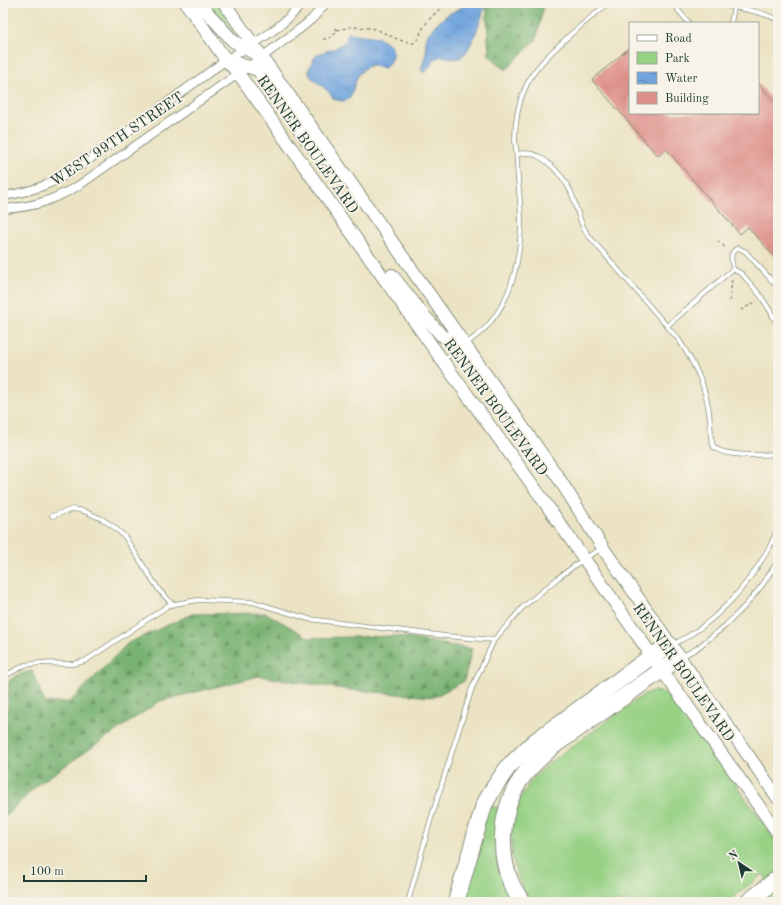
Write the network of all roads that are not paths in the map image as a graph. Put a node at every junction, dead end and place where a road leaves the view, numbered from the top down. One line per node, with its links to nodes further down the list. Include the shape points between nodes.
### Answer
1 (186, 3): 15 (main road, RENNER BOULEVARD)
2 (199, 3): 13 (main road, via 233,42)
3 (224, 3): 13 (main road, RENNER BOULEVARD)
4 (302, 3): 13 (street, WEST 99TH STREET, via 285,21)
5 (326, 3): 14 (street, WEST 99TH STREET, via 312,19)
6 (608, 3): 17 (lane, via 549,54 536,69 526,86 519,107 516,126)
7 (679, 3): 11 (lane, via 678,10)
8 (715, 3): 9 (lane)
9 (734, 7): 10 (lane); 12 (lane)
10 (778, 20)
11 (688, 22)
12 (731, 22)
13 (249, 46): 14 (main road, RENNER BOULEVARD); 15 (street, WEST 99TH STREET)
14 (262, 57): 16 (street, WEST 99TH STREET); 18 (main road, RENNER BOULEVARD)
15 (226, 60): 16 (main road, RENNER BOULEVARD); 19 (street, WEST 99TH STREET, via 68,174 42,187)
16 (243, 69): 18 (main road, via 258,70 320,156); 20 (street, WEST 99TH STREET, via 67,192 42,203); 21 (main road, RENNER BOULEVARD)
17 (517, 154): 24 (lane, via 534,155 557,171 567,183 578,217 588,235); 26 (lane, via 521,224 519,253 512,282 502,306 489,324)
18 (337, 164): 26 (main road, RENNER BOULEVARD)
19 (3, 196)
20 (3, 209)
21 (347, 225): 26 (main road, via 441,335); 27 (main road, RENNER BOULEVARD)
22 (733, 269): 23 (lane, via 731,255 738,248 745,251); 24 (lane); 25 (lane, via 742,274 760,295)
23 (778, 289)
24 (667, 326): 28 (lane, via 679,340 699,373 706,394 714,447 735,454)
25 (778, 327)
26 (465, 345): 27 (lane); 31 (main road, RENNER BOULEVARD, via 558,478)
27 (442, 360): 32 (main road, RENNER BOULEVARD)
28 (778, 454)
29 (52, 516): 34 (lane, via 73,509 84,511 114,527 125,537 159,590)
30 (778, 528): 36 (lane, via 753,574 734,597 716,616 688,637)
31 (603, 548): 32 (lane); 36 (main road, RENNER BOULEVARD)
32 (585, 558): 35 (lane, via 523,607); 37 (main road, RENNER BOULEVARD)
33 (778, 561): 36 (lane, via 746,605 725,626 696,649)
34 (173, 604): 35 (lane, via 198,600 253,602 309,619); 39 (lane, via 85,661 72,664 25,665)
35 (494, 640): 43 (lane, via 472,688)
36 (675, 652): 37 (highway); 38 (highway); 40 (main road, RENNER BOULEVARD)
37 (652, 656): 38 (main road, RENNER BOULEVARD); 44 (highway, via 534,742 508,767 484,805)
38 (662, 669): 41 (main road, RENNER BOULEVARD); 45 (highway, via 552,747 538,759 517,786 506,813 502,840 511,884)
39 (3, 677)
40 (778, 798)
41 (778, 833)
42 (778, 878): 46 (highway)
43 (408, 902)
44 (456, 902)
45 (522, 902)
46 (748, 902)

